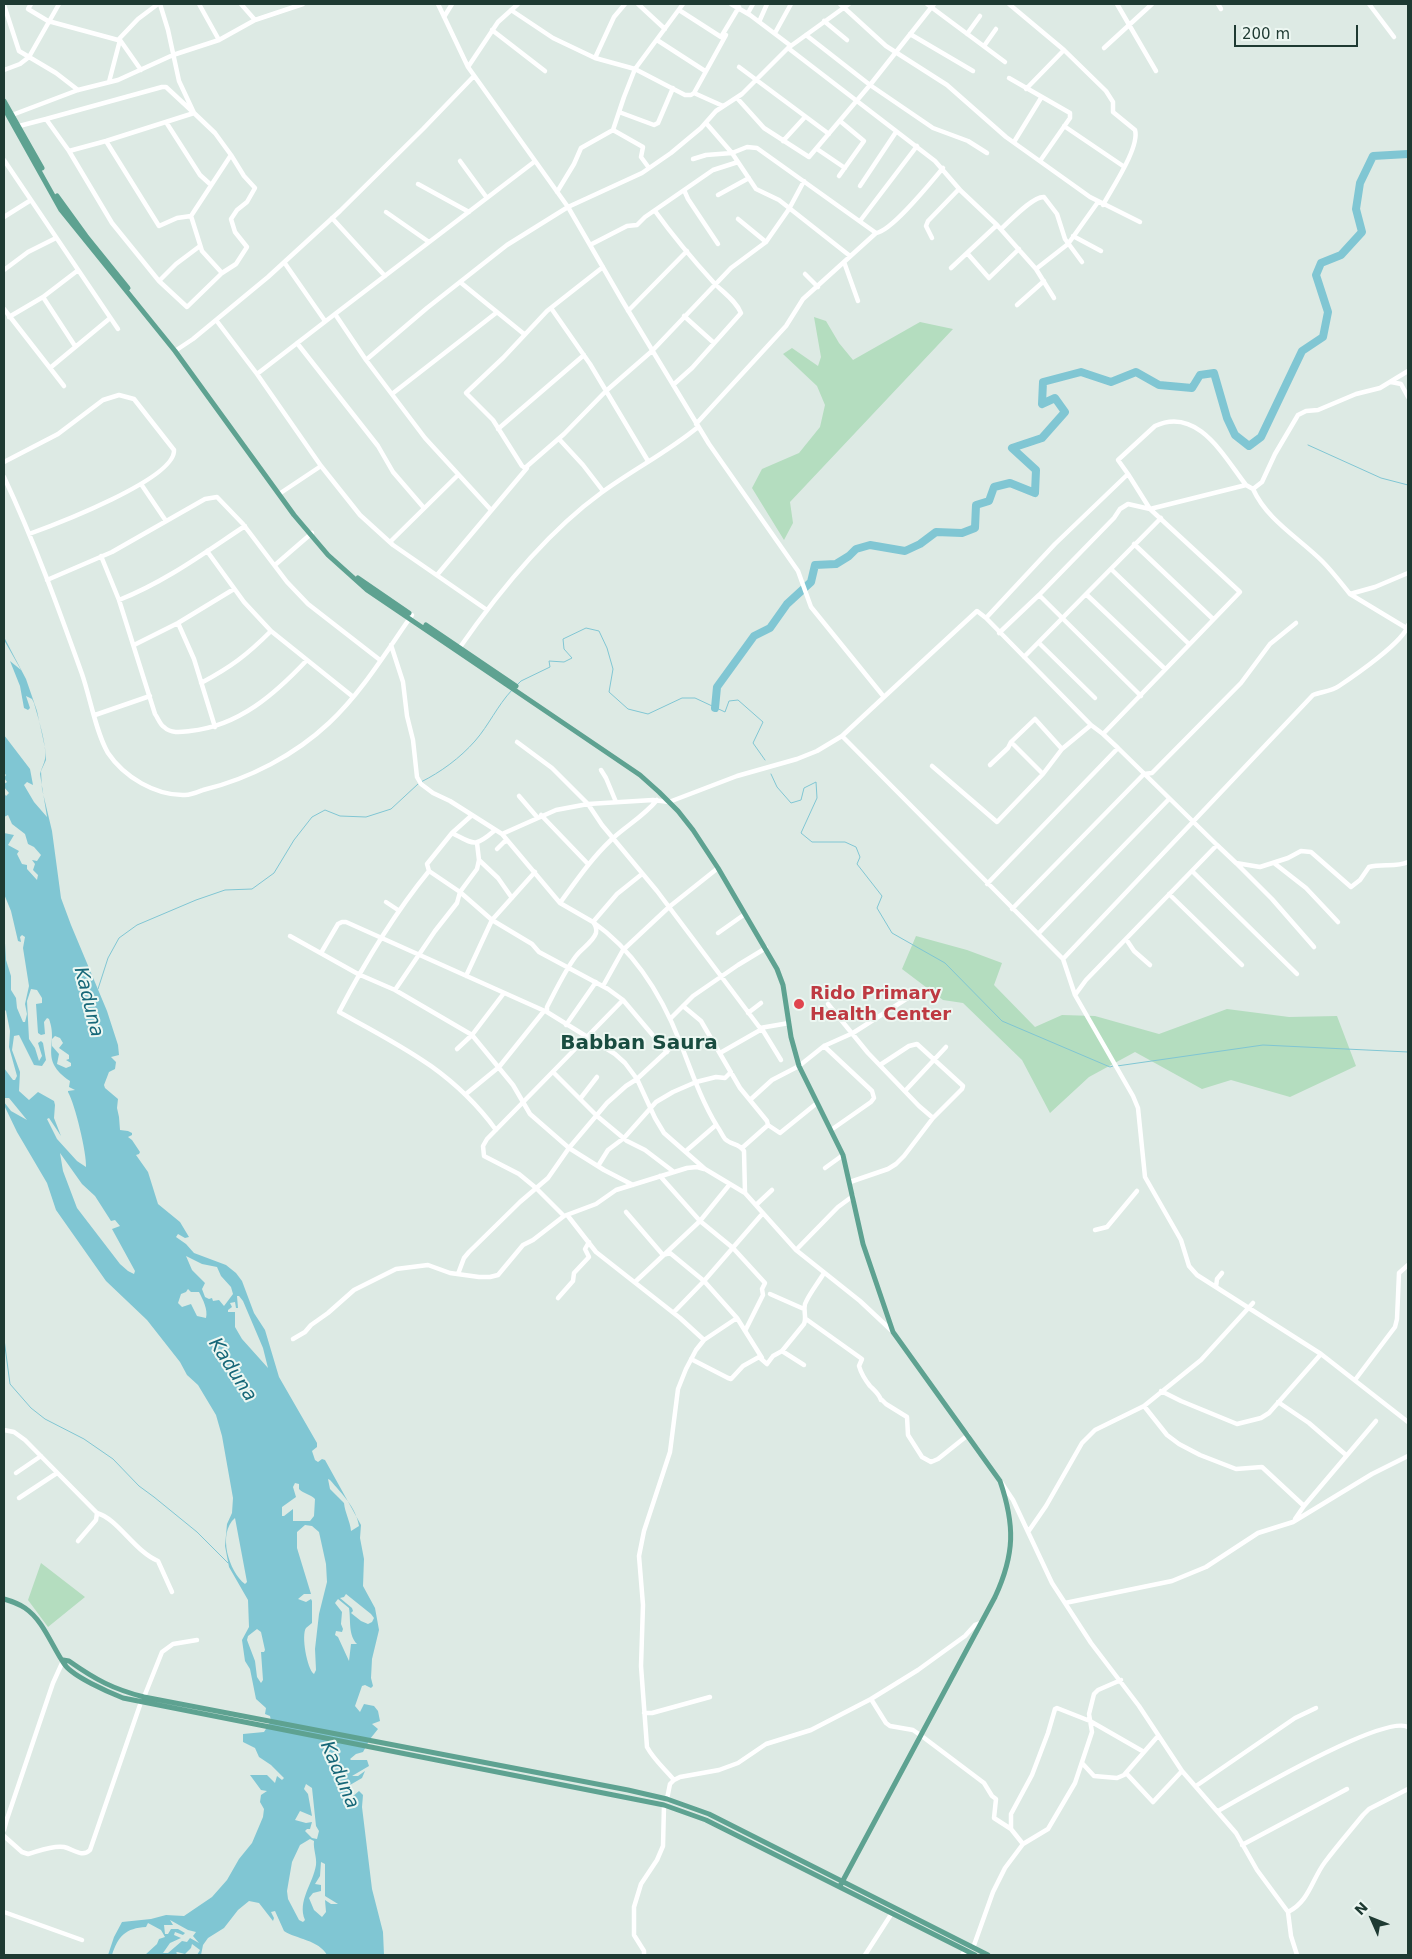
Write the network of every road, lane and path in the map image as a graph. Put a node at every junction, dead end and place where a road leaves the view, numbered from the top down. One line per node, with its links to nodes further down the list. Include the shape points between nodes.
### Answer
1 (31, 4): 35 (street, via 28,9)
2 (59, 4): 35 (street)
3 (152, 4): 4 (street)
4 (158, 4): 48 (street); 57 (street)
5 (199, 4): 49 (street)
6 (241, 4): 34 (street)
7 (303, 4): 34 (street)
8 (438, 4): 33 (street)
9 (452, 4): 33 (street)
10 (518, 4): 29 (street)
11 (638, 4): 39 (street)
12 (683, 4): 30 (street)
13 (732, 4): 27 (street)
14 (753, 4): 31 (street)
15 (767, 4): 36 (street)
16 (791, 4): 42 (street)
17 (849, 4): 26 (street)
18 (1009, 4): 55 (street)
19 (1117, 4): 38 (street)
20 (1152, 4): 38 (street)
21 (1218, 4): 28 (street)
22 (1369, 4): 47 (street)
23 (4, 5): 58 (street, via 19,52)
24 (622, 5): 59 (street)
25 (931, 5): 44 (street); 45 (street)
26 (841, 6): 37 (street); 56 (street)
27 (739, 8): 30 (street, via 721,37); 31 (street)
28 (1221, 9)
29 (511, 10): 41 (street); 59 (street, via 553,38)
30 (678, 10): 39 (street)
31 (748, 13): 36 (street)
32 (980, 16): 45 (street)
33 (444, 17): 61 (street)
34 (255, 20): 49 (street)
35 (48, 21): 48 (street); 58 (street)
36 (759, 22): 42 (street)
37 (824, 22): 46 (street); 51 (street)
38 (1129, 24): 54 (street); 69 (street)
39 (665, 29): 50 (street)
40 (996, 29): 52 (street)
41 (492, 30): 61 (street); 66 (street)
42 (774, 33): 53 (street)
43 (727, 34): 67 (street)
44 (910, 34): 56 (street); 68 (street)
45 (967, 34): 52 (street)
46 (806, 35): 53 (street); 74 (street)
47 (1394, 37)
48 (120, 39): 65 (street); 73 (street)
49 (219, 40): 57 (street)
50 (656, 40): 63 (street); 67 (street)
51 (847, 40)
52 (984, 46): 60 (street)
53 (790, 47): 72 (street); 81 (street)
54 (1104, 48)
55 (1064, 50): 76 (street); 113 (street, via 1106,91 1113,102 1115,114 1134,130 1136,139)
56 (896, 53): 74 (street); 100 (street, via 947,85)
57 (173, 55): 65 (street); 86 (street, via 179,82)
58 (28, 57): 64 (street); 77 (street)
59 (595, 58): 63 (street)
60 (1005, 62)
61 (468, 67): 70 (street)
62 (739, 67): 72 (street)
63 (635, 69): 75 (street); 85 (street)
64 (4, 70)
65 (141, 70): 73 (street)
66 (545, 70)
67 (705, 71): 78 (street)
68 (973, 71)
69 (1156, 71)
70 (474, 76): 110 (street); 137 (street)
71 (1009, 78): 76 (street)
72 (756, 81): 79 (street); 88 (street)
73 (109, 82): 77 (street)
74 (870, 85): 81 (street); 105 (street, via 933,128 968,141)
75 (673, 88): 78 (street, via 685,95); 85 (street, via 658,123 654,125)
76 (1026, 89): 80 (street)
77 (78, 90): 87 (street)
78 (694, 93): 83 (street)
79 (737, 98): 83 (street); 99 (street, via 764,128)
80 (1041, 98): 94 (street, via 1070,113); 100 (street)
81 (856, 101): 90 (street); 96 (street)
82 (4, 102): 87 (main road)
83 (723, 106): 92 (street)
84 (4, 108): 192 (main road, via 61,210)
85 (619, 112): 95 (street)
86 (194, 113): 89 (street, via 162,86); 91 (street); 106 (street, via 216,133)
87 (12, 115): 93 (main road)
88 (805, 117): 97 (street); 99 (street)
89 (46, 118): 93 (street); 103 (street)
90 (840, 121): 97 (street); 115 (street, via 864,141)
91 (166, 122): 98 (street); 121 (street, via 200,175)
92 (706, 123): 104 (street); 114 (street)
93 (19, 126): 192 (main road, via 62,204)
94 (1064, 126): 108 (street); 113 (street)
95 (614, 130): 114 (street, via 643,147 641,157); 125 (street, via 581,148)
96 (896, 132): 101 (street); 122 (street)
97 (829, 134): 102 (street)
98 (106, 141): 103 (street); 135 (street, via 159,226)
99 (783, 141): 102 (street, via 810,157)
100 (1014, 142): 108 (street)
101 (917, 146): 116 (street); 139 (street)
102 (817, 149): 115 (street)
103 (69, 151): 168 (street, via 112,223)
104 (732, 153): 107 (street); 111 (street); 119 (street, via 747,147 757,148)
105 (987, 153)
106 (231, 155): 121 (street); 165 (street, via 255,188 247,202 230,219 247,247 236,264)
107 (694, 159)
108 (1040, 160): 129 (street)
109 (460, 161): 127 (street)
110 (534, 162): 125 (street); 127 (street)
111 (738, 162): 118 (street); 124 (street, via 713,170)
112 (5, 163): 128 (street)
113 (1123, 166): 129 (street)
114 (649, 168): 130 (street)
115 (845, 168): 117 (street)
116 (942, 168): 123 (street); 142 (street, via 908,208 883,230)
117 (839, 176)
118 (749, 178): 126 (street); 131 (street, via 759,191)
119 (804, 181): 131 (street); 139 (street)
120 (418, 184): 134 (street)
121 (211, 186): 135 (street)
122 (860, 186)
123 (959, 189): 141 (street); 145 (street, via 928,221 926,226)
124 (684, 190): 132 (street); 148 (street)
125 (557, 192): 130 (street)
126 (718, 195)
127 (487, 198): 134 (street)
128 (31, 200): 136 (street); 144 (street)
129 (1101, 203): 140 (street); 143 (street)
130 (568, 207): 150 (street); 170 (street, via 507,245)
131 (789, 209): 147 (street); 156 (street)
132 (655, 211): 150 (street, via 637,225 627,226); 153 (street)
133 (386, 212): 146 (street)
134 (469, 212): 146 (street)
135 (191, 216): 151 (street)
136 (4, 217)
137 (332, 218): 157 (street); 167 (street)
138 (738, 219): 147 (street)
139 (860, 221): 142 (street)
140 (1140, 222)
141 (999, 227): 149 (street, via 1040,196 1057,214); 152 (street); 155 (street)
142 (876, 232): 156 (street)
143 (1073, 236): 149 (street); 154 (street)
144 (56, 238): 163 (street, via 28,252); 164 (street)
145 (932, 238)
146 (428, 242): 167 (street)
147 (766, 242): 171 (street)
148 (718, 244)
149 (1068, 244): 159 (street); 162 (street)
150 (590, 245): 160 (street)
151 (200, 246): 165 (street); 168 (street)
152 (1019, 250): 155 (street, via 989,278); 162 (street)
153 (687, 251): 171 (street); 179 (street)
154 (1101, 251)
155 (967, 253): 161 (street)
156 (850, 256): 158 (street)
157 (284, 262): 185 (street); 186 (street)
158 (844, 262): 172 (street); 175 (street)
159 (1082, 262)
160 (603, 267): 177 (street); 179 (street)
161 (951, 268)
162 (1036, 269): 169 (street)
163 (4, 270)
164 (77, 271): 173 (street); 184 (street)
165 (222, 273): 168 (street, via 186,307)
166 (805, 274): 172 (street)
167 (385, 276): 181 (street)
168 (159, 281)
169 (1044, 281): 174 (street); 176 (street)
170 (460, 282): 180 (street); 195 (street)
171 (715, 283): 182 (street); 190 (street, via 741,314)
172 (818, 287): 205 (street, via 803,299 786,326)
173 (42, 297): 183 (street); 191 (street)
174 (1054, 298)
175 (858, 301)
176 (1017, 305)
177 (551, 308): 188 (street); 194 (street)
178 (4, 310): 183 (street)
179 (628, 311): 193 (street)
180 (496, 313): 188 (street); 203 (street)
181 (335, 314): 186 (street); 195 (street)
182 (684, 316): 190 (street); 193 (street)
183 (9, 317): 196 (street)
184 (110, 319): 187 (street); 191 (street)
185 (216, 320): 192 (street); 198 (street)
186 (325, 321): 189 (street)
187 (118, 329)
188 (524, 334): 206 (street, via 466,393)
189 (297, 342): 198 (street); 220 (street, via 378,446 393,472)
190 (714, 343): 200 (street)
191 (75, 346): 196 (street)
192 (176, 350): 219 (main road)
193 (652, 350): 200 (street); 202 (street)
194 (584, 355): 202 (street); 206 (street)
195 (366, 360): 203 (street)
196 (50, 368): 201 (street)
197 (1408, 371): 199 (street)
198 (257, 374): 210 (street)
199 (1391, 382): 204 (street, via 1401,384); 217 (street, via 1318,410 1298,414 1262,482)
200 (673, 385): 205 (street)
201 (64, 386)
202 (606, 391): 207 (street); 208 (street)
203 (392, 394): 212 (street, via 425,438)
204 (1408, 397)
205 (697, 425): 208 (street); 265 (street, via 798,571 811,607)
206 (498, 429): 211 (street, via 522,466)
207 (559, 439): 211 (street); 218 (street)
208 (648, 461): 218 (street)
209 (4, 462): 215 (street, via 58,434 103,400 126,396 140,406 175,454)
210 (321, 466): 219 (street); 228 (street, via 360,515)
211 (528, 467): 222 (street)
212 (458, 474): 220 (street); 222 (street)
213 (1128, 474): 216 (street, via 1118,460 1155,426 1189,423 1213,443); 221 (street); 244 (street, via 1055,544)
214 (4, 477): 226 (street)
215 (141, 484): 224 (street); 226 (street, via 97,507)
216 (1246, 485): 217 (street); 221 (street)
217 (1253, 489): 239 (street, via 1267,511 1322,562)
218 (603, 492): 242 (street, via 568,520)
219 (280, 494): 227 (main road)
220 (424, 508): 228 (street)
221 (1150, 509): 223 (street); 240 (street, via 1128,504 1120,509)
222 (490, 510): 235 (street)
223 (1161, 518): 229 (street); 246 (street, via 1240,592)
224 (166, 520): 225 (street, via 217,497); 231 (street)
225 (245, 526): 230 (street); 232 (street)
226 (29, 534): 236 (street)
227 (311, 534): 232 (street); 243 (main road, via 357,577)
228 (390, 542): 235 (street)
229 (1134, 544): 233 (street); 246 (street)
230 (206, 551): 237 (street); 241 (street, via 142,591)
231 (101, 556): 236 (street); 241 (street)
232 (275, 565): 259 (street, via 308,604)
233 (1111, 569): 238 (street); 253 (street)
234 (1408, 573): 239 (street)
235 (437, 575): 242 (street)
236 (47, 580): 267 (street)
237 (234, 588): 247 (street); 250 (street)
238 (1087, 594): 245 (street); 260 (street)
239 (1350, 594): 249 (street)
240 (1039, 595): 245 (street); 251 (street)
241 (120, 600): 254 (street)
242 (487, 610): 256 (street)
243 (411, 617): 255 (street); 256 (main road)
244 (986, 618): 251 (street); 265 (street, via 977,611)
245 (1062, 618): 252 (street); 264 (street)
246 (1213, 619): 253 (street)
247 (178, 623): 254 (street); 261 (street)
248 (1296, 623): 280 (street, via 1270,644 1241,683 1152,773)
249 (1408, 627): 289 (street, via 1397,642 1338,687 1313,695)
250 (271, 631): 258 (street); 261 (street, via 246,656)
251 (999, 633): 257 (street)
252 (1039, 643): 257 (street); 266 (street)
253 (1189, 644): 260 (street)
254 (134, 645): 262 (street)
255 (391, 645): 259 (street); 287 (street, via 403,682 417,777 433,793)
256 (458, 649): 285 (main road, via 634,767 659,788)
257 (1024, 657): 268 (street)
258 (307, 660): 263 (street); 269 (street, via 281,687 252,709)
259 (380, 660): 263 (street)
260 (1165, 669): 264 (street)
261 (201, 683): 269 (street)
262 (150, 696): 267 (street); 269 (street, via 155,714 164,728 175,732)
263 (352, 696): 267 (street, via 329,723 284,758 216,787 186,795 164,792 131,777 107,750)
264 (1140, 696): 270 (street)
265 (884, 697): 271 (street)
266 (1095, 698)
267 (95, 715)
268 (1091, 725): 270 (street); 275 (street)
269 (215, 727)
270 (1103, 734): 274 (street)
271 (842, 736): 285 (street, via 797,759 736,776); 308 (street)
272 (517, 742): 286 (street, via 552,768)
273 (1010, 742): 275 (street, via 1035,719); 276 (street); 279 (street)
274 (1118, 748): 280 (street); 308 (street)
275 (1062, 749): 279 (street)
276 (990, 765)
277 (932, 766): 279 (street, via 997,822)
278 (600, 770): 284 (street)
279 (1042, 774)
280 (1144, 774): 282 (street); 315 (street)
281 (519, 796): 288 (street)
282 (1169, 799): 289 (street); 322 (street)
283 (657, 800): 284 (street); 285 (street); 293 (street)
284 (616, 802): 286 (street)
285 (669, 802): 303 (main road, via 693,830)
286 (588, 804): 288 (street); 293 (street)
287 (471, 816): 290 (street); 291 (street)
288 (539, 816): 292 (street); 302 (street)
289 (1194, 822): 296 (street); 331 (street)
290 (494, 831): 292 (street); 295 (street)
291 (452, 833): 295 (street); 304 (street, via 427,864)
292 (502, 834): 294 (street)
293 (613, 838): 302 (street); 307 (street)
294 (507, 841): 297 (street); 306 (street)
295 (477, 843): 298 (street)
296 (1217, 845): 300 (street); 305 (street)
297 (497, 850)
298 (479, 860): 309 (street, via 477,869); 311 (street, via 498,878)
299 (1408, 862): 301 (street, via 1401,866 1380,864 1369,867 1351,887 1311,852 1301,851)
300 (1236, 863): 301 (street, via 1260,867); 326 (street)
301 (1274, 863): 320 (street, via 1306,888)
302 (588, 864): 313 (street)
303 (718, 868): 314 (street); 317 (main road)
304 (429, 870): 309 (street); 316 (street)
305 (1192, 871): 310 (street); 336 (street)
306 (534, 872): 311 (street); 313 (street)
307 (642, 874): 314 (street); 319 (street, via 617,894)
308 (987, 884): 315 (street)
309 (460, 892): 318 (street); 330 (street, via 457,903)
310 (1169, 894): 325 (street); 333 (street)
311 (512, 898): 318 (street)
312 (386, 902): 316 (street)
313 (560, 903): 319 (street)
314 (669, 907): 328 (street); 338 (street)
315 (1012, 909): 322 (street)
316 (398, 910): 324 (street)
317 (746, 914): 321 (street); 327 (main road)
318 (492, 920): 334 (street, via 532,944 539,952); 337 (street)
319 (593, 922): 328 (street); 334 (street, via 597,931 594,937)
320 (1338, 922)
321 (718, 933)
322 (1038, 934): 331 (street)
323 (290, 936): 329 (street)
324 (381, 938): 329 (street, via 342,922); 330 (street); 335 (street)
325 (1126, 939): 332 (street); 344 (street)
326 (1314, 947)
327 (766, 948): 338 (street); 352 (main road, via 782,985)
328 (624, 950): 340 (street); 351 (street, via 646,976)
329 (321, 953): 335 (street)
330 (419, 955): 337 (street); 341 (street)
331 (1063, 959): 344 (street)
332 (1150, 965)
333 (1242, 965)
334 (569, 967): 339 (street); 349 (street)
335 (358, 974): 341 (street); 375 (street, via 339,1012 424,1060)
336 (1297, 974)
337 (466, 976): 342 (street)
338 (720, 977): 348 (street); 350 (street)
339 (596, 982): 340 (street); 353 (street)
340 (603, 986): 345 (street)
341 (395, 990): 356 (street)
342 (504, 993): 349 (street); 356 (street)
343 (914, 994): 355 (street)
344 (1075, 995): 421 (street, via 1138,1108 1145,1176 1181,1240 1189,1266)
345 (623, 1000): 357 (street); 362 (street)
346 (761, 1003): 350 (street)
347 (828, 1004): 355 (street)
348 (683, 1006): 351 (street); 363 (street, via 701,1021)
349 (545, 1011): 353 (street); 368 (street)
350 (748, 1013): 354 (street)
351 (670, 1018): 358 (street)
352 (789, 1023): 354 (street); 367 (main road)
353 (566, 1025): 357 (street)
354 (762, 1029): 363 (street); 365 (street)
355 (852, 1033): 359 (street); 366 (street)
356 (472, 1035): 361 (street); 368 (street)
357 (587, 1038): 369 (street); 372 (street, via 615,1054)
358 (679, 1040): 362 (street); 373 (street)
359 (824, 1046): 367 (street); 386 (street, via 872,1091 874,1098)
360 (946, 1047): 364 (street)
361 (457, 1049)
362 (666, 1052): 372 (street)
363 (720, 1053): 370 (street)
364 (934, 1058): 366 (street, via 917,1044); 374 (street); 382 (street, via 963,1086)
365 (781, 1060)
366 (880, 1065): 374 (street)
367 (799, 1066): 377 (street, via 772,1080); 379 (main road)
368 (499, 1067): 375 (street); 378 (street)
369 (553, 1072): 376 (street); 378 (street)
370 (731, 1072): 373 (street, via 725,1078); 377 (street)
371 (597, 1077): 376 (street)
372 (637, 1079): 380 (street); 381 (street, via 616,1094)
373 (696, 1082): 380 (street, via 656,1102); 383 (street)
374 (905, 1090): 382 (street)
375 (466, 1094): 385 (street)
376 (580, 1099): 381 (street)
377 (750, 1100): 384 (street)
378 (523, 1103): 385 (street); 388 (street, via 530,1114)
379 (817, 1103): 384 (street, via 780,1133); 386 (main road)
380 (651, 1110): 387 (street); 390 (street, via 664,1133)
381 (597, 1116): 387 (street); 388 (street)
382 (933, 1118): 397 (street, via 896,1164)
383 (716, 1125): 389 (street, via 725,1139); 390 (street)
384 (768, 1125): 389 (street)
385 (496, 1130): 400 (street, via 483,1146 484,1156 519,1174)
386 (831, 1130): 391 (main road)
387 (624, 1138): 393 (street, via 608,1150); 395 (street)
388 (570, 1148): 393 (street); 400 (street, via 558,1166)
389 (742, 1148): 403 (street)
390 (686, 1151): 392 (street)
391 (843, 1155): 394 (street); 397 (main road)
392 (697, 1165): 395 (street); 398 (street)
393 (598, 1166): 399 (street)
394 (825, 1168)
395 (674, 1172): 396 (street)
396 (660, 1176): 399 (street); 409 (street)
397 (850, 1182): 404 (main road)
398 (730, 1184): 403 (street); 409 (street)
399 (633, 1185): 408 (street)
400 (536, 1188): 408 (street); 418 (street, via 469,1252)
401 (772, 1190): 405 (street)
402 (1137, 1191): 410 (street, via 1107,1227)
403 (745, 1193): 405 (street)
404 (853, 1196): 413 (street, via 845,1200); 431 (main road, via 863,1244)
405 (756, 1205): 407 (street)
406 (626, 1212): 414 (street)
407 (763, 1212): 412 (street); 413 (street)
408 (566, 1216): 411 (street); 418 (street, via 523,1245 498,1274 484,1277)
409 (700, 1221): 412 (street); 414 (street)
410 (1095, 1230)
411 (589, 1242): 420 (street, via 596,1252); 423 (street, via 585,1249 589,1257)
412 (733, 1248): 419 (street); 430 (street, via 765,1283 763,1295)
413 (796, 1250): 416 (street)
414 (663, 1255): 419 (street, via 670,1253); 420 (street)
415 (1408, 1265): 439 (street, via 1399,1273 1395,1327)
416 (824, 1273): 426 (street); 431 (street)
417 (1222, 1273): 421 (street)
418 (458, 1274): 432 (street, via 428,1265 396,1269 354,1290)
419 (704, 1281): 427 (street); 428 (street)
420 (634, 1282): 427 (street)
421 (1216, 1287): 425 (street)
422 (770, 1294): 426 (street)
423 (558, 1298)
424 (1253, 1303): 425 (street)
425 (1248, 1308): 435 (street); 440 (street, via 1201,1360)
426 (804, 1309): 429 (street)
427 (674, 1312): 433 (street)
428 (737, 1318): 430 (street); 433 (street)
429 (806, 1319): 434 (street); 446 (street, via 862,1359 861,1372 882,1400 907,1418 908,1435 922,1457 931,1462 938,1459)
430 (745, 1330): 437 (street)
431 (893, 1332): 446 (main road)
432 (293, 1339)
433 (704, 1340): 436 (street)
434 (782, 1351): 437 (street); 438 (street)
435 (1320, 1354): 439 (street); 441 (street)
436 (691, 1359): 437 (street, via 728,1378 759,1357); 470 (street, via 678,1389 670,1452 639,1556)
437 (767, 1364)
438 (804, 1365)
439 (1355, 1380): 444 (street)
440 (1161, 1391): 441 (street, via 1237,1424 1261,1418); 442 (street)
441 (1278, 1402): 447 (street)
442 (1144, 1406): 454 (street, via 1166,1435 1179,1444 1236,1469 1262,1467); 457 (street, via 1095,1430 1082,1443)
443 (1376, 1421): 447 (street)
444 (1408, 1422)
445 (4, 1430): 448 (street, via 14,1432)
446 (968, 1435): 452 (main road)
447 (1346, 1455): 454 (street)
448 (40, 1456): 450 (street); 451 (street)
449 (1408, 1456): 456 (street)
450 (16, 1473)
451 (57, 1473): 453 (street); 455 (street)
452 (1000, 1481): 457 (street); 462 (main road, via 1010,1516 1011,1546 1002,1583)
453 (19, 1498)
454 (1304, 1506): 456 (street)
455 (97, 1513): 458 (street, via 96,1520); 459 (street, via 106,1517 147,1557 158,1561)
456 (1292, 1522): 461 (street, via 1258,1533 1189,1575)
457 (1028, 1532): 461 (street)
458 (78, 1541)
459 (172, 1592)
460 (4, 1599): 464 (main road, via 32,1613)
461 (1065, 1604): 465 (street)
462 (982, 1623): 467 (street, via 975,1625 918,1670); 473 (main road)
463 (197, 1640): 468 (street, via 173,1644 162,1652)
464 (63, 1660): 468 (main road, via 102,1683); 487 (street)
465 (1121, 1680): 471 (street, via 1094,1694); 474 (street)
466 (710, 1697): 470 (street)
467 (871, 1699): 473 (street, via 890,1726 913,1730); 480 (street, via 811,1730 766,1744 738,1763)
468 (142, 1700): 475 (main road); 490 (street, via 87,1853 56,1847 28,1854)
469 (1316, 1708): 481 (street, via 1295,1718)
470 (644, 1713): 480 (street, via 647,1747)
471 (1090, 1721): 476 (street); 477 (street, via 1092,1732); 488 (street, via 1057,1708 1053,1710 1032,1775 1011,1814)
472 (1408, 1727): 486 (street, via 1401,1724 1369,1734 1323,1754)
473 (921, 1736): 488 (street, via 984,1783 996,1799 994,1818); 493 (main road)
474 (1158, 1736): 476 (street); 478 (street)
475 (378, 1745): 484 (main road); 485 (main road)
476 (1144, 1752): 479 (street)
477 (1082, 1763): 479 (street, via 1094,1776 1117,1778); 491 (street, via 1052,1825)
478 (1182, 1771): 479 (street, via 1153,1802); 481 (street)
479 (1126, 1773)
480 (674, 1780): 484 (street)
481 (1196, 1786): 486 (street)
482 (1347, 1789): 492 (street)
483 (1408, 1789): 495 (street, via 1369,1809 1325,1862 1297,1908)
484 (667, 1799): 493 (main road, via 709,1814)
485 (664, 1805): 493 (main road, via 706,1820); 500 (street, via 663,1846 641,1884 634,1907 634,1935)
486 (1218, 1811): 492 (street)
487 (6, 1819): 489 (street)
488 (1010, 1829): 491 (street)
489 (4, 1830)
490 (4, 1836)
491 (1023, 1844): 498 (street, via 1005,1868 993,1892)
492 (1242, 1845): 495 (street)
493 (841, 1884): 496 (main road); 498 (main road)
494 (4, 1912): 497 (street)
495 (1288, 1912): 504 (street)
496 (892, 1914): 499 (main road); 501 (street)
497 (82, 1940)
498 (973, 1948): 503 (main road)
499 (964, 1953): 502 (main road)
500 (644, 1955)
501 (865, 1955)
502 (975, 1955)
503 (988, 1955)
504 (1297, 1955)

